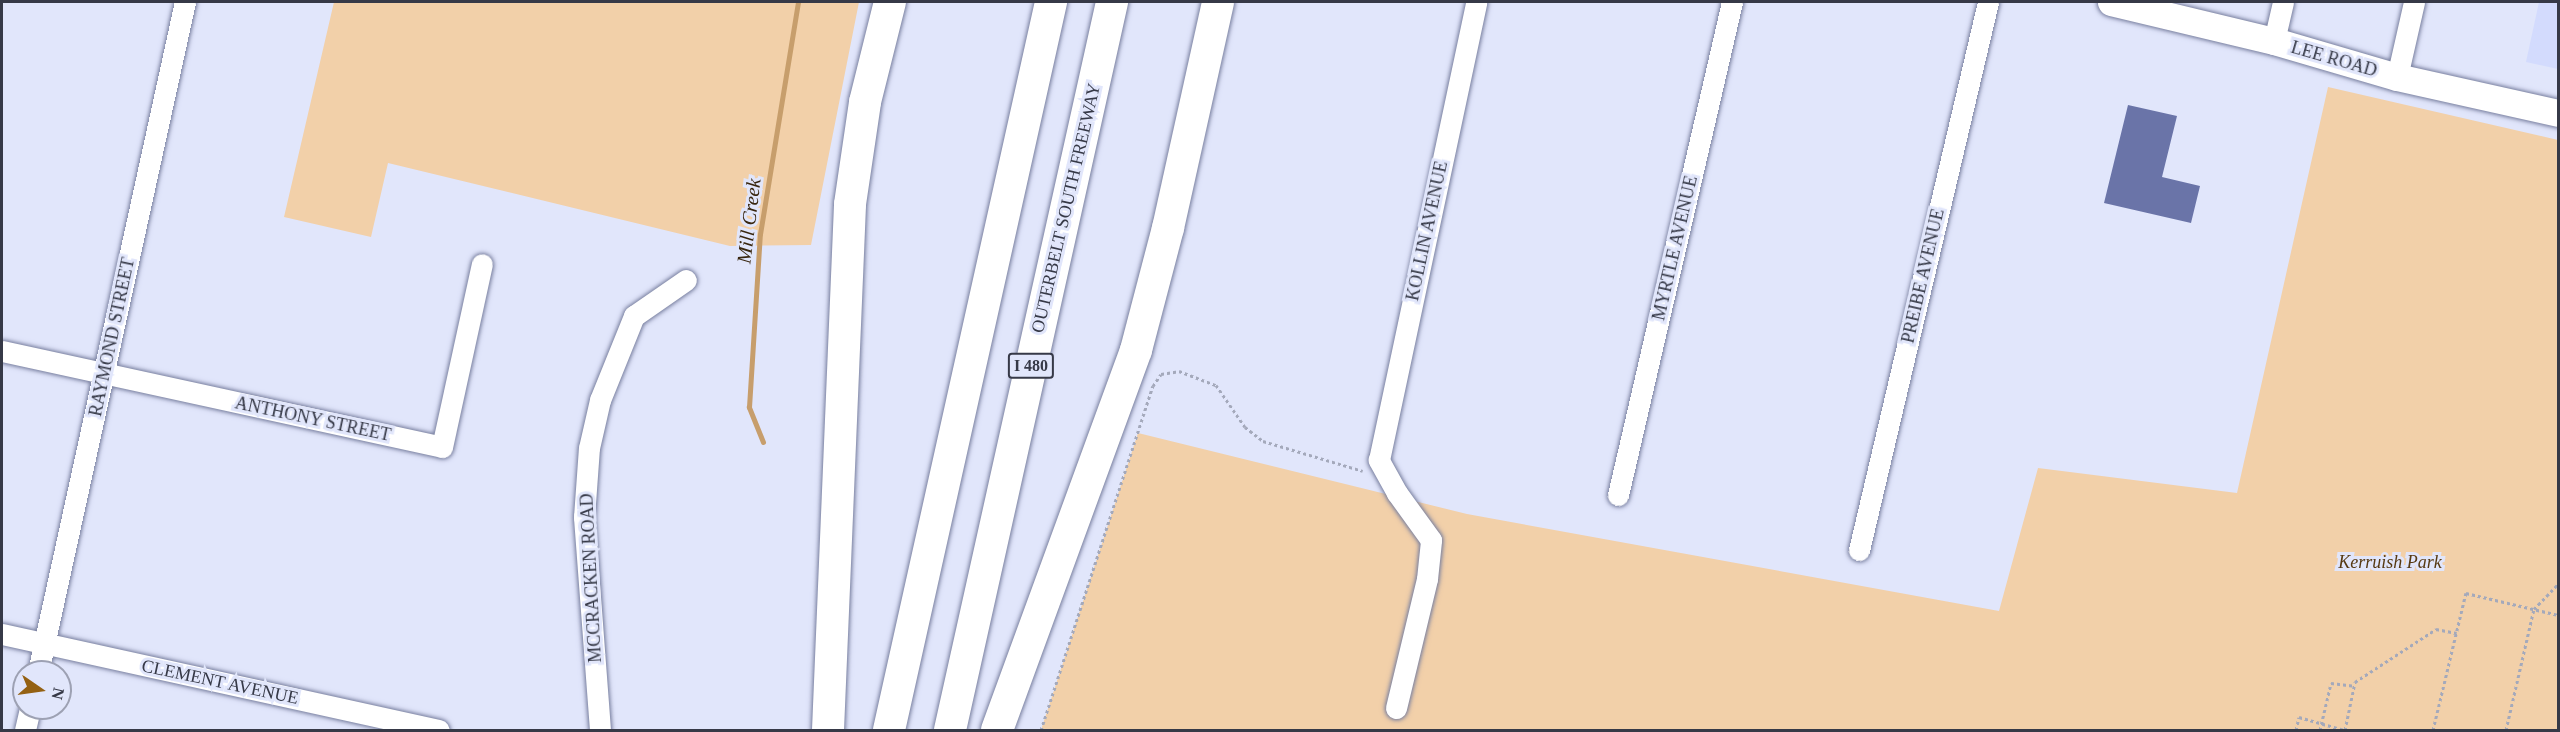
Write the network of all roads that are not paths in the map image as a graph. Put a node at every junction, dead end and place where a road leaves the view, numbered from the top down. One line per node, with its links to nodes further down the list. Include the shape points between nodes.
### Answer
1 (185, 2): 18 (street, RAYMOND STREET)
2 (890, 2): 27 (highway, via 865,102 847,238)
3 (1051, 2): 28 (highway)
4 (1112, 2): 29 (highway, OUTERBELT SOUTH FREEWAY / I 480)
5 (1218, 2): 30 (highway, via 1141,333)
6 (1476, 2): 24 (street, KOLLIN AVENUE, via 1383,469 1431,540 1426,579)
7 (1732, 2): 19 (street, MYRTLE AVENUE)
8 (1988, 2): 20 (street, PREIBE AVENUE)
9 (2283, 2): 12 (street)
10 (2414, 2): 13 (street)
11 (2121, 3): 12 (main road, LEE ROAD)
12 (2274, 41): 13 (main road, LEE ROAD)
13 (2397, 77): 14 (main road, LEE ROAD)
14 (2559, 113)
15 (482, 264): 18 (street, ANTHONY STREET, via 442,447)
16 (686, 280): 26 (street, MCCRACKEN ROAD, via 634,316 600,400 589,448 584,517)
17 (2, 351): 18 (street, ANTHONY STREET)
18 (104, 374): 22 (street, RAYMOND STREET)
19 (1618, 495)
20 (1859, 550)
21 (2, 634): 22 (street, CLEMENT AVENUE)
22 (45, 644): 23 (street, RAYMOND STREET); 25 (street, CLEMENT AVENUE)
23 (41, 660)
24 (1396, 708)
25 (439, 730)
26 (600, 730)
27 (828, 730)
28 (889, 730)
29 (950, 730)
30 (997, 730)

